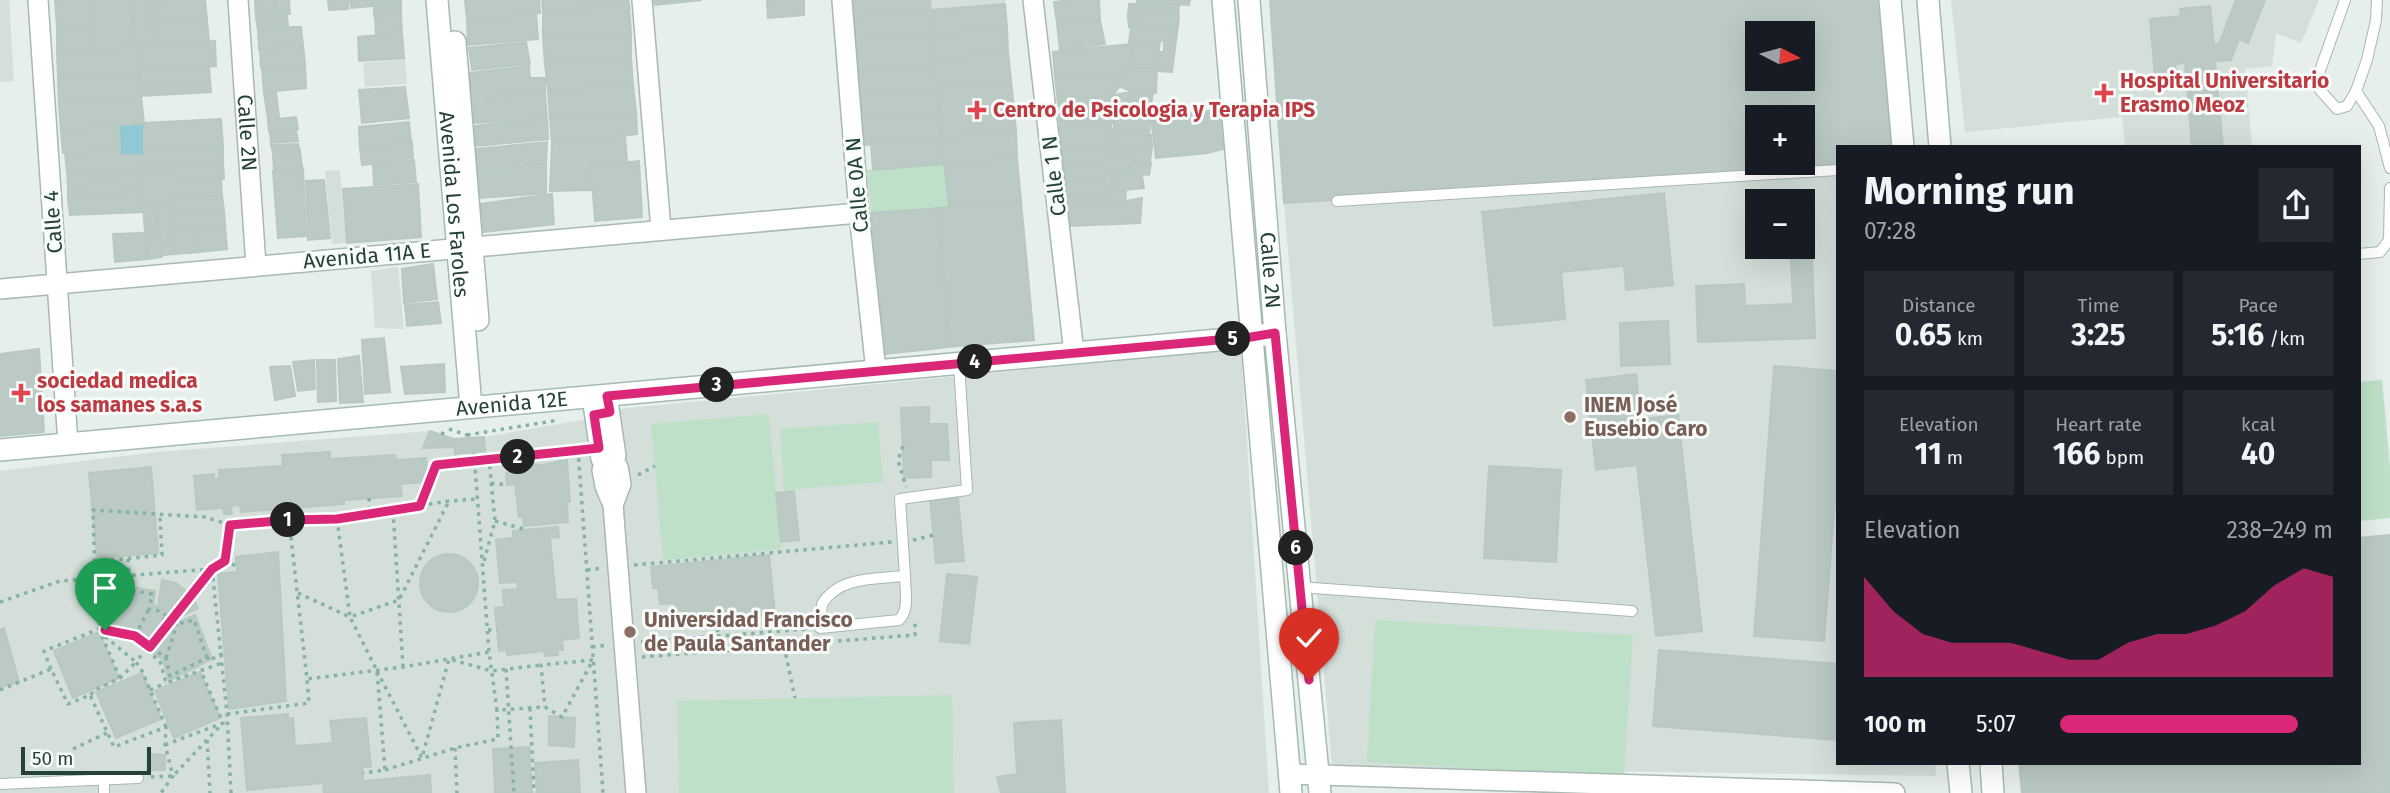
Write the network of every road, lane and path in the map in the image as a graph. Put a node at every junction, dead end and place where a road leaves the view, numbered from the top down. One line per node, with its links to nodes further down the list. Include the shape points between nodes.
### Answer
1 (38, 0): 26 (street, Calle 4)
2 (238, 0): 25 (street, Calle 2N)
3 (437, 0): 23 (street, Avenida Los Faroles)
4 (451, 0): 23 (street, Avenida Los Faroles)
5 (642, 0): 22 (street)
6 (842, 0): 21 (street, Calle 0A N)
7 (1034, 0): 30 (street, Calle 1 N)
8 (1223, 0): 29 (street, Calle 2N)
9 (1248, 0): 28 (street, Calle 2N)
10 (1890, 0): 15 (street)
11 (1928, 0): 16 (street)
12 (2345, 0): 14 (lane, via 2317,84 2337,109 2347,106)
13 (2376, 0): 14 (lane, via 2373,40)
14 (2356, 91): 17 (lane, via 2379,126)
15 (1903, 145)
16 (1940, 145)
17 (2390, 168)
18 (1836, 170): 20 (lane)
19 (2390, 188): 24 (lane, via 2389,240 2380,252)
20 (1337, 201)
21 (859, 213): 22 (street, Avenida 11A E); 32 (street, Calle 0A N)
22 (661, 230): 23 (street, Avenida 11A E)
23 (465, 247): 25 (street, Avenida 11A E); 34 (street, Avenida Los Faroles)
24 (2361, 254)
25 (256, 265): 26 (street, Avenida 11A E)
26 (57, 284): 27 (street, Avenida 11A E); 38 (street, Calle 4)
27 (0, 289)
28 (1275, 333): 29 (street, Avenida 12E); 74 (street, Calle 2N)
29 (1251, 337): 30 (street, Avenida 12E); 136 (street, Calle 2N)
30 (1074, 353): 31 (street, Avenida 12E)
31 (959, 363): 32 (street, Avenida 12E); 49 (lane, via 967,490)
32 (876, 371): 33 (street, Avenida 12E)
33 (598, 402): 34 (street, Avenida 12E); 37 (path); 44 (street)
34 (478, 407): 38 (street, Avenida 12E)
35 (445, 428): 36 (path)
36 (442, 435)
37 (467, 435)
38 (68, 444): 40 (street, Avenida 12E)
39 (903, 446): 49 (path, via 898,460)
40 (0, 450)
41 (578, 450): 43 (path); 44 (path); 99 (path)
42 (474, 453): 45 (path)
43 (489, 459): 45 (path); 46 (path)
44 (607, 460): 68 (street, via 605,486 613,505)
45 (475, 462): 50 (path); 52 (path, via 436,465)
46 (491, 483): 47 (path); 58 (path)
47 (507, 485)
48 (369, 498): 54 (path)
49 (910, 498): 62 (lane, via 900,499)
50 (477, 499): 51 (path); 67 (path)
51 (449, 500): 52 (path); 76 (path)
52 (420, 506): 53 (path)
53 (393, 511): 54 (path); 76 (path)
54 (370, 514): 56 (path)
55 (160, 516): 59 (path, via 205,517); 63 (path, via 162,555); 65 (path, via 93,510)
56 (337, 519): 57 (path); 81 (path)
57 (288, 520): 59 (path); 75 (path)
58 (495, 521): 60 (path); 67 (path)
59 (230, 525): 64 (path)
60 (527, 530)
61 (933, 535): 62 (path)
62 (902, 541): 68 (path); 71 (lane)
63 (128, 559): 65 (path); 70 (path)
64 (225, 561): 66 (path); 69 (path)
65 (94, 562): 73 (path)
66 (237, 566)
67 (483, 566): 86 (path)
68 (618, 567): 91 (street)
69 (212, 569): 70 (path); 93 (path); 101 (path)
70 (129, 576): 72 (path)
71 (905, 576): 85 (lane, via 838,588 822,604); 85 (lane, via 906,608 899,621)
72 (105, 578): 73 (path); 84 (path)
73 (95, 579): 77 (path, via 60,581)
74 (1299, 587): 79 (lane); 137 (street, Calle 2N)
75 (298, 593): 81 (path); 110 (path)
76 (399, 600): 81 (path); 103 (path)
77 (0, 602)
78 (149, 609): 80 (path); 89 (path); 89 (path, via 152,594 111,587 105,630)
79 (1632, 611)
80 (167, 617): 83 (path); 93 (path)
81 (350, 617): 107 (path)
82 (717, 620): 90 (path)
83 (177, 624): 96 (path); 97 (path, via 194,620)
84 (99, 628): 88 (path); 104 (path, via 44,651); 109 (path)
85 (820, 628): 90 (path)
86 (488, 630): 87 (path); 94 (path)
87 (497, 630)
88 (106, 636): 93 (path, via 132,640); 100 (path)
89 (135, 636): 93 (path)
90 (719, 636): 91 (path)
91 (625, 644): 147 (street)
92 (784, 646): 115 (path)
93 (148, 649): 96 (path); 100 (path); 111 (path, via 160,662)
94 (489, 652): 98 (path); 108 (path)
95 (224, 653): 97 (path, bridge)
96 (166, 658): 97 (path, via 170,676)
97 (210, 658)
98 (449, 659): 103 (path); 108 (path); 128 (path)
99 (593, 660): 102 (path); 116 (path, via 562,717); 146 (path)
100 (136, 662): 109 (path); 113 (path)
101 (222, 663): 106 (path); 120 (path)
102 (541, 665): 105 (path); 116 (path)
103 (403, 667): 107 (path)
104 (51, 669): 112 (path); 114 (path, via 68,704)
105 (506, 669): 108 (path); 118 (path)
106 (201, 671): 111 (path); 121 (path)
107 (377, 671): 110 (path); 128 (path); 131 (path)
108 (492, 671): 119 (path)
109 (120, 678): 114 (path)
110 (307, 679): 120 (path, via 309,703)
111 (166, 683): 113 (path)
112 (0, 690)
113 (150, 690): 122 (path)
114 (90, 695): 123 (path)
115 (795, 698)
116 (545, 707): 117 (path)
117 (530, 708): 118 (path); 145 (path)
118 (510, 709): 119 (path); 144 (path)
119 (496, 710): 126 (path, via 498,739)
120 (227, 714): 121 (path); 142 (path)
121 (223, 723): 124 (path); 125 (path)
122 (166, 727): 123 (path, via 114,747); 125 (path)
123 (107, 733): 127 (path)
124 (207, 740): 133 (path); 141 (path)
125 (165, 745): 133 (path)
126 (455, 748): 128 (path); 143 (path)
127 (73, 750)
128 (422, 758): 131 (path)
129 (1958, 765): 149 (street)
130 (1991, 765): 150 (street)
131 (385, 770): 132 (path)
132 (363, 773)
133 (173, 776): 134 (path); 140 (path)
134 (138, 778): 135 (lane)
135 (104, 779): 138 (lane); 139 (lane)
136 (1290, 783): 137 (street)
137 (1319, 783): 148 (street)
138 (0, 784)
139 (104, 793)
140 (161, 793)
141 (208, 793)
142 (231, 793)
143 (457, 793)
144 (514, 793)
145 (534, 793)
146 (603, 793)
147 (636, 793)
148 (1895, 793)
149 (1961, 793)
150 (1993, 793)

